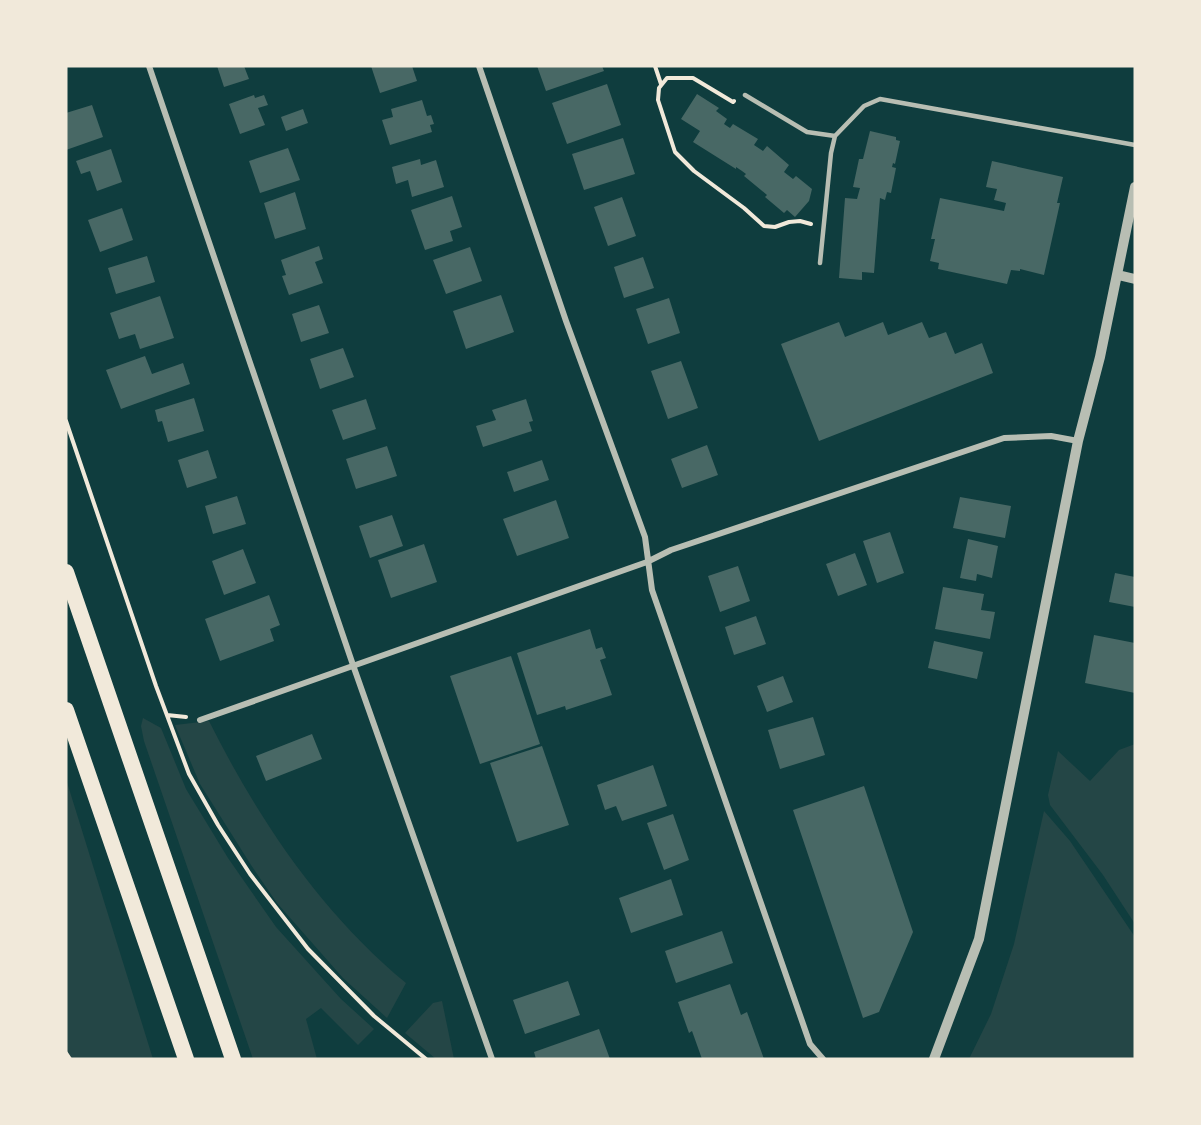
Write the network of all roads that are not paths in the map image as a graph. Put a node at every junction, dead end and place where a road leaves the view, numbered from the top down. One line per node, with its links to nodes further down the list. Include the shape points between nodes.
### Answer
1 (149, 66): 13 (street)
2 (479, 66): 11 (street, via 645,537)
3 (746, 95): 4 (lane, via 807,132)
4 (835, 136): 5 (lane, via 864,106 880,99); 7 (lane)
5 (1135, 145)
6 (1135, 187): 8 (street)
7 (820, 263)
8 (1118, 275): 9 (street); 10 (street)
9 (1135, 279)
10 (1078, 441): 11 (street, via 1051,436 1004,438 671,550); 20 (street, via 979,939)
11 (647, 562): 13 (street); 19 (street, via 652,590 810,1044)
12 (66, 572): 17 (highway)
13 (353, 665): 15 (street); 18 (street)
14 (66, 710): 16 (highway)
15 (200, 720)
16 (186, 1059)
17 (233, 1059)
18 (492, 1059)
19 (823, 1059)
20 (934, 1059)

